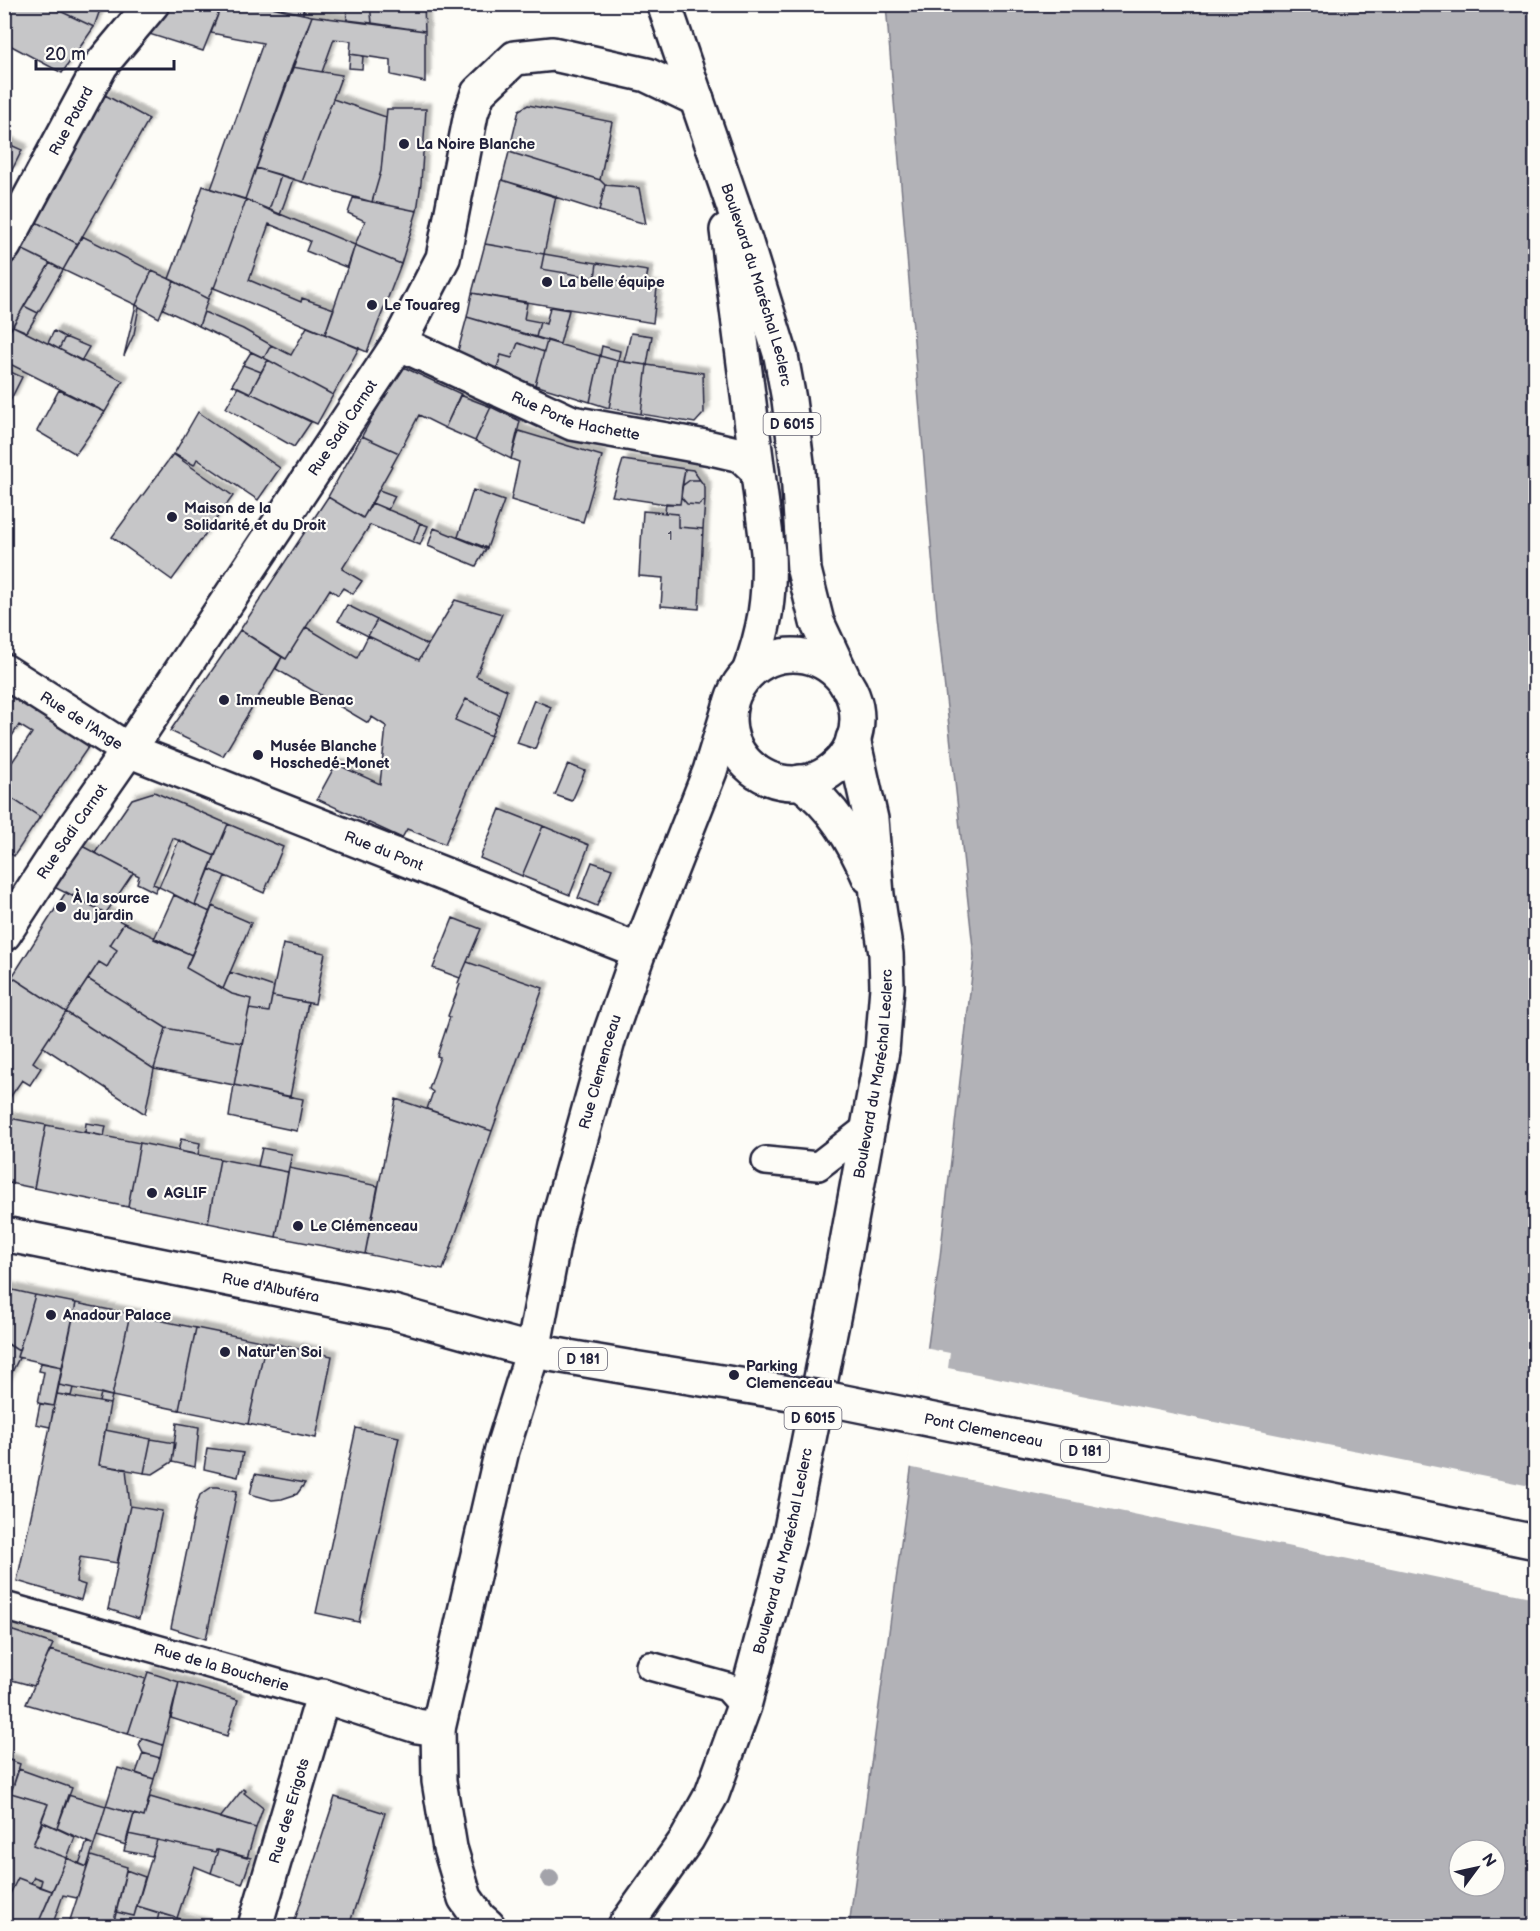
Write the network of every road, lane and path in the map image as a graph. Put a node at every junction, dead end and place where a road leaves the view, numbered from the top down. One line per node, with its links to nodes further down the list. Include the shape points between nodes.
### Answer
1 (152, 4): 5 (main road, Rue Potard, via 101,65)
2 (664, 4): 3 (main road, Boulevard du Maréchal Leclerc / D 6015)
3 (697, 99): 4 (main road, Boulevard du Maréchal Leclerc / D 6015); 6 (main road, Rue Sadi Carnot, via 647,75 553,54 515,58 478,93 443,258)
4 (719, 165): 7 (main road, Boulevard du Maréchal Leclerc / D 6015); 10 (main road, Boulevard du Maréchal Leclerc / D 6015, via 781,356 798,471 804,570 810,602)
5 (4, 246)
6 (399, 343): 7 (main road, Rue Porte Hachette, via 572,423 741,455); 13 (main road, Rue Sadi Carnot)
7 (758, 470): 9 (main road, Boulevard du Maréchal Leclerc / D 6015, via 768,552 768,605)
8 (4, 671): 13 (main road, Rue de l'Ange)
9 (749, 672): 10 (main road, via 777,657 800,656 830,667); 11 (main road)
10 (846, 684): 12 (main road, via 856,707)
11 (730, 706): 14 (main road, via 732,737 742,759); 16 (main road, Rue Clemenceau)
12 (853, 739): 15 (main road, via 836,766 822,776); 17 (main road, Boulevard du Maréchal Leclerc / D 6015, via 871,819)
13 (128, 750): 18 (main road, Rue Sadi Carnot); 19 (main road, Rue du Pont)
14 (754, 770): 15 (main road, via 776,780); 16 (main road, Rue Clemenceau, via 713,786)
15 (800, 782): 17 (main road, Boulevard du Maréchal Leclerc / D 6015, via 840,823)
16 (697, 801): 19 (main road, Rue Clemenceau)
17 (877, 895): 20 (main road, Boulevard du Maréchal Leclerc / D 6015, via 886,954 886,1006)
18 (4, 934)
19 (639, 951): 23 (main road, Rue Clemenceau, via 610,1034 557,1224)
20 (867, 1128): 21 (lane, via 818,1166); 28 (main road, Boulevard du Maréchal Leclerc / D 6015, via 790,1534)
21 (766, 1161)
22 (4, 1234): 23 (main road, Rue d'Albuféra / D 181, via 393,1312)
23 (533, 1351): 24 (main road, Pont Clemenceau / D 181, bridge, via 834,1400); 29 (main road, Rue Clemenceau, via 502,1450)
24 (1536, 1542)
25 (4, 1606): 27 (lane, Rue de la Boucherie)
26 (650, 1666): 28 (lane, via 727,1687)
27 (323, 1696): 29 (main road, Rue de la Boucherie); 31 (main road, Rue des Erigots)
28 (744, 1706): 33 (main road, Boulevard du Maréchal Leclerc / D 6015, via 712,1794 687,1839)
29 (438, 1729): 30 (main road, Rue Clemenceau, via 439,1781)
30 (465, 1912): 32 (main road)
31 (255, 1926)
32 (488, 1926)
33 (625, 1926)

